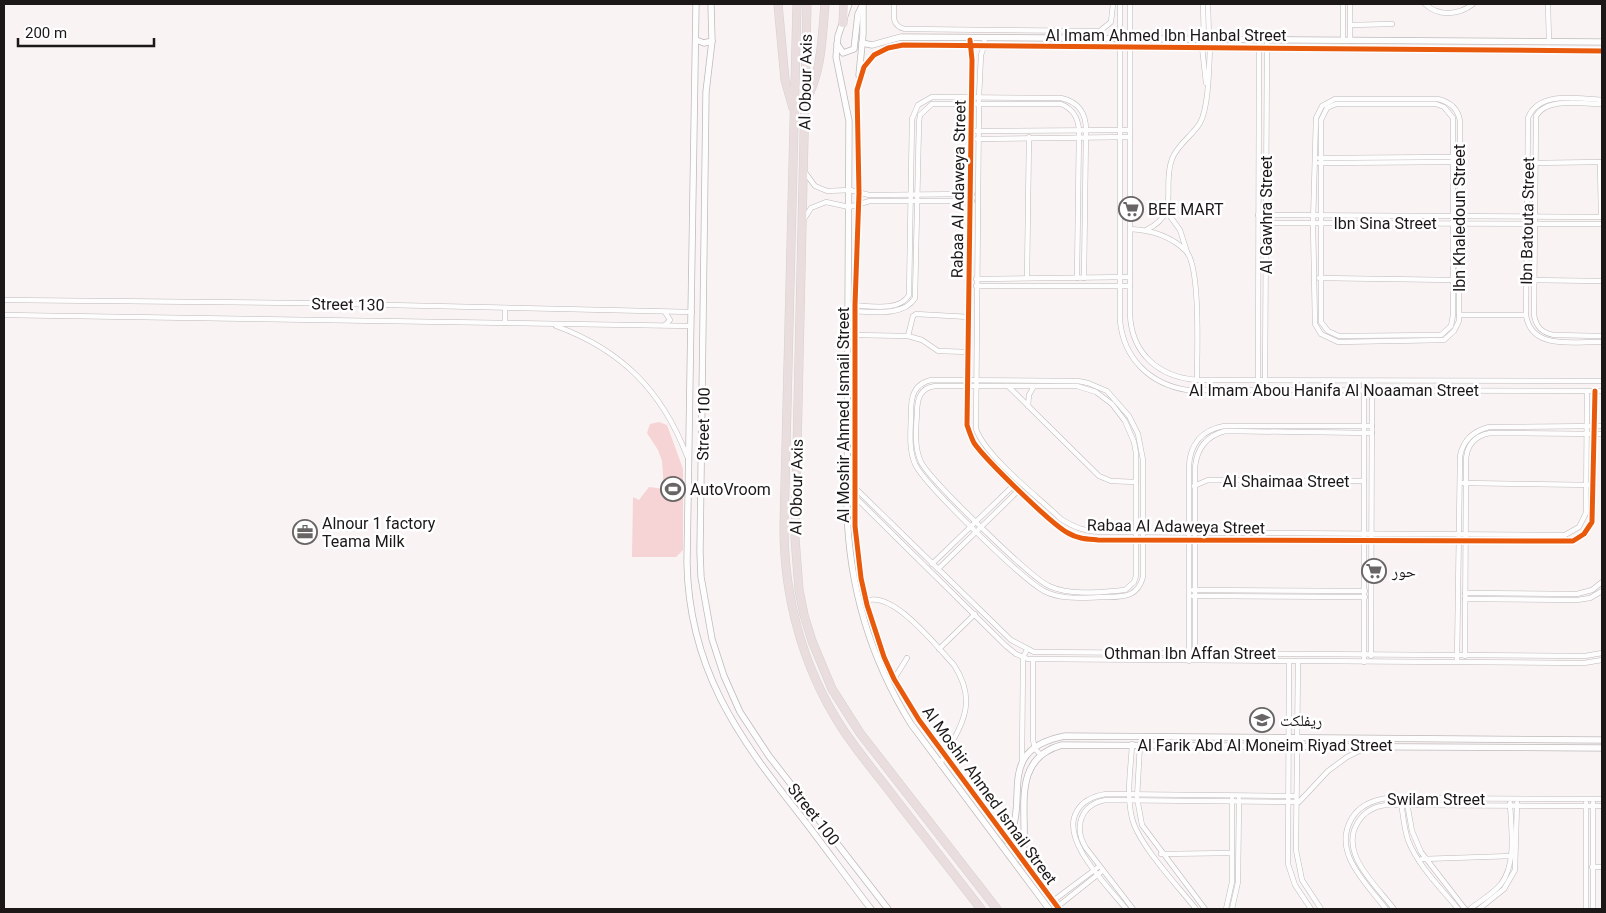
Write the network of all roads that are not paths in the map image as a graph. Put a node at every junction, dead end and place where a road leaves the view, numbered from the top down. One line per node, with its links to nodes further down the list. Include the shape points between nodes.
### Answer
1 (696, 4): 27 (street, Street 100)
2 (711, 4): 31 (street, Street 100)
3 (778, 4): 63 (highway, via 786,86)
4 (797, 4): 63 (highway, Al Obour Axis)
5 (807, 4): 62 (highway, Al Obour Axis)
6 (825, 4): 62 (highway, via 820,63 812,92)
7 (846, 4): 20 (highway)
8 (863, 4): 36 (street, via 858,14 854,49 844,53); 40 (street)
9 (894, 4): 10 (street, via 894,22 905,29 1100,30 1111,22)
10 (1113, 4)
11 (1120, 4): 25 (street, Al Imam Abou Hanifa Al Noaaman Street)
12 (1130, 4): 26 (street, Al Imam Abou Hanifa Al Noaaman Street)
13 (1203, 4): 28 (street)
14 (1208, 4): 28 (street)
15 (1344, 4): 33 (street)
16 (1350, 4): 22 (street)
17 (1425, 4): 18 (street, via 1436,11 1452,13)
18 (1474, 4)
19 (1548, 4): 38 (street)
20 (843, 23): 36 (street)
21 (1392, 24): 22 (street)
22 (1350, 25): 34 (street)
23 (971, 38): 24 (street, Al Imam Ahmed Ibn Hanbal Street); 32 (street, Al Imam Ahmed Ibn Hanbal Street, via 901,37); 41 (street, Rabaa Al Adaweya Street)
24 (984, 38): 25 (street, Al Imam Ahmed Ibn Hanbal Street); 42 (street, Rabaa Al Adaweya Street)
25 (1120, 39): 26 (street, Al Imam Ahmed Ibn Hanbal Street); 43 (street, Al Imam Abou Hanifa Al Noaaman Street)
26 (1130, 39): 28 (street, Al Imam Ahmed Ibn Hanbal Street); 44 (street, Al Imam Abou Hanifa Al Noaaman Street)
27 (696, 40): 31 (street); 92 (street, Street 100)
28 (1206, 40): 29 (street, Al Imam Ahmed Ibn Hanbal Street)
29 (1259, 40): 30 (street, Al Imam Ahmed Ibn Hanbal Street); 47 (street, Al Gawhra Street)
30 (1267, 40): 33 (street, Al Imam Ahmed Ibn Hanbal Street); 48 (street, Al Gawhra Street)
31 (712, 41): 93 (street, Street 100, via 706,87)
32 (882, 41): 40 (street, Al Imam Ahmed Ibn Hanbal Street, via 872,45); 49 (street)
33 (1343, 41): 34 (street, Al Imam Ahmed Ibn Hanbal Street)
34 (1350, 41): 35 (street, Al Imam Ahmed Ibn Hanbal Street)
35 (1376, 41): 37 (street, Al Imam Ahmed Ibn Hanbal Street); 50 (street)
36 (837, 42): 86 (street, via 836,65 849,121)
37 (1484, 42): 38 (street, Al Imam Ahmed Ibn Hanbal Street); 51 (street)
38 (1549, 42): 39 (street, Al Imam Ahmed Ibn Hanbal Street)
39 (1602, 42)
40 (862, 43): 53 (street)
41 (970, 46): 42 (street, Al Imam Ahmed Ibn Hanbal Street); 49 (street, Al Imam Ahmed Ibn Hanbal Street, via 903,45); 55 (street, Rabaa Al Adaweya Street)
42 (983, 47): 43 (street, Al Imam Ahmed Ibn Hanbal Street); 56 (street, Rabaa Al Adaweya Street)
43 (1120, 47): 44 (street, Al Imam Ahmed Ibn Hanbal Street); 66 (street, Al Imam Abou Hanifa Al Noaaman Street)
44 (1130, 47): 45 (street, Al Imam Ahmed Ibn Hanbal Street); 67 (street, Al Imam Abou Hanifa Al Noaaman Street)
45 (1202, 47): 46 (street, Al Imam Ahmed Ibn Hanbal Street); 54 (street)
46 (1210, 47): 47 (street, Al Imam Ahmed Ibn Hanbal Street); 54 (street)
47 (1259, 47): 48 (street, Al Imam Ahmed Ibn Hanbal Street); 103 (street, Al Gawhra Street)
48 (1267, 48): 50 (street, Al Imam Ahmed Ibn Hanbal Street); 104 (street, Al Gawhra Street)
49 (885, 49): 53 (street, via 869,61)
50 (1375, 49): 51 (street, Al Imam Ahmed Ibn Hanbal Street)
51 (1483, 50): 52 (street, Al Imam Ahmed Ibn Hanbal Street)
52 (1602, 51)
53 (858, 82): 87 (street)
54 (1207, 84): 102 (street, via 1206,106 1200,122 1171,160)
55 (971, 97): 56 (street); 59 (street, Rabaa Al Adaweya Street); 88 (street, via 932,97 918,104 912,119)
56 (979, 97): 60 (street, Rabaa Al Adaweya Street); 65 (street, via 1067,99 1082,110)
57 (1602, 100): 83 (street, Ibn Batouta Street, via 1547,99 1535,106 1528,118)
58 (1367, 102): 78 (street, Ibn Khaledoun Street, via 1334,99 1322,106 1316,118); 79 (street, Ibn Khaledoun Street, via 1336,104 1324,112); 80 (street, Ibn Khaledoun Street, via 1436,104 1444,108 1453,118); 81 (street, Ibn Khaledoun Street, via 1438,99 1449,103 1459,116)
59 (971, 104): 60 (street); 68 (street, Rabaa Al Adaweya Street); 89 (street, via 932,104 920,114)
60 (979, 104): 64 (street, via 1060,104 1073,111); 69 (street, Rabaa Al Adaweya Street)
61 (1602, 104): 84 (street, Ibn Batouta Street, via 1548,105 1539,111 1534,121)
62 (804, 105): 85 (highway, Al Obour Axis)
63 (794, 110): 341 (highway, Al Obour Axis, via 784,544 793,615 813,674 842,728)
64 (1078, 130): 65 (street); 70 (street); 74 (street)
65 (1086, 130): 66 (street); 75 (street)
66 (1120, 130): 67 (street); 71 (street, Al Imam Abou Hanifa Al Noaaman Street)
67 (1130, 130): 72 (street, Al Imam Abou Hanifa Al Noaaman Street)
68 (971, 131): 69 (street); 76 (street, Rabaa Al Adaweya Street)
69 (979, 131): 70 (street); 77 (street, Rabaa Al Adaweya Street)
70 (1029, 131): 73 (street)
71 (1120, 137): 72 (street); 75 (street); 125 (street, Al Imam Abou Hanifa Al Noaaman Street)
72 (1130, 137): 122 (street, Al Imam Abou Hanifa Al Noaaman Street)
73 (1029, 138): 74 (street); 77 (street); 128 (street)
74 (1078, 138): 75 (street); 129 (street)
75 (1086, 138): 130 (street)
76 (971, 139): 77 (street); 90 (street, Rabaa Al Adaweya Street)
77 (979, 139): 91 (street, Rabaa Al Adaweya Street)
78 (1315, 160): 79 (street); 105 (street, Ibn Khaledoun Street)
79 (1321, 160): 80 (street); 106 (street, Ibn Khaledoun Street)
80 (1454, 160): 81 (street); 107 (street, Ibn Khaledoun Street)
81 (1460, 160): 108 (street, Ibn Khaledoun Street)
82 (1601, 162): 84 (street); 111 (street)
83 (1527, 163): 84 (street); 109 (street, Ibn Batouta Street)
84 (1534, 163): 110 (street, Ibn Batouta Street)
85 (804, 170): 86 (street, via 810,182 821,189); 112 (highway, Al Obour Axis)
86 (850, 190): 87 (street); 101 (street, Al Moshir Ahmed Ismail Street)
87 (859, 193): 88 (street); 98 (street, Al Moshir Ahmed Ismail Street)
88 (911, 194): 89 (street); 94 (street)
89 (918, 194): 90 (street); 95 (street)
90 (970, 194): 91 (street); 96 (street, Rabaa Al Adaweya Street)
91 (978, 194): 97 (street, Rabaa Al Adaweya Street)
92 (694, 195): 93 (street); 99 (street, Street 100)
93 (706, 196): 100 (street, Street 100)
94 (911, 201): 95 (street); 98 (street); 148 (street, via 909,295 896,306)
95 (918, 201): 96 (street); 148 (street, via 916,291 912,304 901,310)
96 (970, 201): 97 (street); 131 (street, Rabaa Al Adaweya Street)
97 (978, 201): 127 (street, Rabaa Al Adaweya Street)
98 (859, 204): 101 (street); 148 (street, Al Moshir Ahmed Ismail Street)
99 (694, 206): 100 (street); 143 (street, Street 100)
100 (706, 206): 144 (street, Street 100)
101 (849, 207): 112 (street, via 818,204 811,208); 147 (street, Al Moshir Ahmed Ismail Street)
102 (1168, 212): 123 (street, via 1159,223); 124 (street, via 1180,230)
103 (1258, 215): 104 (street, Ibn Sina Street); 114 (street, Al Gawhra Street)
104 (1266, 215): 105 (street, Ibn Sina Street); 115 (street, Al Gawhra Street)
105 (1314, 215): 106 (street, Ibn Sina Street); 116 (street, Ibn Khaledoun Street)
106 (1321, 215): 107 (street, Ibn Sina Street); 113 (street, Ibn Khaledoun Street)
107 (1454, 216): 108 (street, Ibn Sina Street); 117 (street, Ibn Khaledoun Street)
108 (1460, 216): 109 (street, Ibn Sina Street); 118 (street, Ibn Khaledoun Street)
109 (1526, 216): 110 (street, Ibn Sina Street); 119 (street, Ibn Batouta Street)
110 (1534, 216): 111 (street, Ibn Sina Street); 120 (street, Ibn Batouta Street)
111 (1602, 217)
112 (802, 222): 342 (highway, Al Obour Axis, via 795,538 804,616 821,665 845,712)
113 (1321, 222): 116 (street, Ibn Sina Street); 117 (street, Ibn Sina Street); 132 (street, Ibn Khaledoun Street)
114 (1258, 223): 115 (street, Ibn Sina Street); 168 (street, Al Gawhra Street)
115 (1266, 223): 116 (street, Ibn Sina Street); 169 (street, Al Gawhra Street)
116 (1314, 223): 133 (street, Ibn Khaledoun Street)
117 (1454, 224): 118 (street, Ibn Sina Street); 134 (street, Ibn Khaledoun Street)
118 (1460, 224): 119 (street, Ibn Sina Street); 135 (street, Ibn Khaledoun Street)
119 (1526, 224): 120 (street, Ibn Sina Street); 136 (street, Ibn Batouta Street)
120 (1534, 224): 121 (street, Ibn Sina Street); 137 (street, Ibn Batouta Street)
121 (1602, 224)
122 (1130, 229): 123 (street); 126 (street, Al Imam Abou Hanifa Al Noaaman Street)
123 (1146, 230): 124 (street, via 1164,236)
124 (1187, 252): 167 (street, via 1194,270 1196,293)
125 (1120, 277): 126 (street); 130 (street); 141 (street, Al Imam Abou Hanifa Al Noaaman Street)
126 (1130, 277): 142 (street, Al Imam Abou Hanifa Al Noaaman Street)
127 (978, 278): 128 (street); 131 (street); 140 (street, Rabaa Al Adaweya Street)
128 (1027, 278): 129 (street)
129 (1077, 278): 130 (street)
130 (1084, 278)
131 (970, 279): 139 (street, Rabaa Al Adaweya Street)
132 (1321, 279): 133 (street); 134 (street); 162 (street, Ibn Khaledoun Street, via 1320,316 1324,327 1339,336)
133 (1314, 280): 162 (street, Ibn Khaledoun Street, via 1314,318 1321,334 1338,342)
134 (1453, 280): 135 (street); 162 (street, Ibn Khaledoun Street, via 1452,321 1445,333)
135 (1459, 280): 152 (street, Ibn Khaledoun Street)
136 (1526, 280): 137 (street); 153 (street, Ibn Batouta Street)
137 (1534, 280): 138 (street); 161 (street, Ibn Batouta Street, via 1534,316 1542,331 1554,336)
138 (1602, 281)
139 (970, 286): 140 (street); 154 (street, Rabaa Al Adaweya Street)
140 (978, 286): 141 (street); 174 (street, Rabaa Al Adaweya Street)
141 (1120, 286): 142 (street); 177 (street, Al Imam Abou Hanifa Al Noaaman Street, via 1122,334 1130,353 1150,375 1167,385 1187,390)
142 (1130, 286): 167 (street, Al Imam Abou Hanifa Al Noaaman Street, via 1130,325 1140,350 1160,370)
143 (692, 292): 144 (street); 150 (street, Street 100)
144 (704, 292): 165 (street, Street 100)
145 (4, 300): 146 (street, Street 130)
146 (505, 308): 149 (street, Street 130); 155 (street)
147 (848, 308): 148 (street); 199 (street, Al Moshir Ahmed Ismail Street)
148 (855, 308): 159 (street, Al Moshir Ahmed Ismail Street)
149 (665, 312): 150 (street, Street 130); 157 (street, via 670,320)
150 (692, 312): 158 (street, Street 100)
151 (4, 315): 155 (street, Street 130)
152 (1459, 315): 153 (street); 162 (street, Ibn Khaledoun Street, via 1454,331 1444,340)
153 (1526, 315): 163 (street, Ibn Batouta Street, via 1532,332 1541,339)
154 (969, 317): 160 (street, via 916,314); 166 (street, Rabaa Al Adaweya Street)
155 (505, 323): 156 (street, Street 130)
156 (552, 325): 157 (street, Street 130); 196 (street, via 595,344 645,382 670,420)
157 (664, 326): 158 (street, Street 130)
158 (691, 326): 164 (street, Street 100)
159 (855, 335): 160 (street); 212 (street, Al Moshir Ahmed Ismail Street)
160 (908, 336): 166 (street, via 922,340 938,351)
161 (1602, 336)
162 (1366, 339)
163 (1602, 342)
164 (691, 343): 165 (street); 196 (street, Street 100)
165 (704, 343): 305 (street, Street 100, via 700,552 709,627 722,670 740,712)
166 (968, 352): 173 (street, Rabaa Al Adaweya Street)
167 (1197, 380): 168 (street, Al Imam Abou Hanifa Al Noaaman Street)
168 (1258, 380): 169 (street, Al Imam Abou Hanifa Al Noaaman Street); 177 (street, Al Gawhra Street)
169 (1265, 380): 170 (street, Al Imam Abou Hanifa Al Noaaman Street); 178 (street, Al Gawhra Street)
170 (1364, 381): 171 (street, Al Imam Abou Hanifa Al Noaaman Street); 179 (street)
171 (1372, 381): 172 (street, Al Imam Abou Hanifa Al Noaaman Street); 180 (street)
172 (1602, 382)
173 (968, 383): 174 (street); 206 (street, Rabaa Al Adaweya Street, via 970,434); 216 (street, via 929,387 920,394 916,443 927,472); 217 (street, via 931,380 916,388 911,398 910,448 922,475)
174 (976, 383): 175 (street); 200 (street, Rabaa Al Adaweya Street, via 975,420 979,437); 221 (street, via 1078,381 1106,391 1129,416 1141,443)
175 (1008, 386): 176 (street); 184 (street)
176 (1034, 386): 184 (street, via 1028,395); 203 (street, via 1087,388 1105,397 1124,420 1134,442)
177 (1258, 390): 178 (street, Al Imam Abou Hanifa Al Noaaman Street)
178 (1265, 390): 179 (street, Al Imam Abou Hanifa Al Noaaman Street)
179 (1364, 390): 180 (street, Al Imam Abou Hanifa Al Noaaman Street); 185 (street)
180 (1372, 390): 181 (street, Al Imam Abou Hanifa Al Noaaman Street); 186 (street)
181 (1587, 391): 182 (street, Al Imam Abou Hanifa Al Noaaman Street); 187 (street, Rabaa Al Adaweya Street)
182 (1595, 391): 183 (street, Al Imam Abou Hanifa Al Noaaman Street); 188 (street, Rabaa Al Adaweya Street)
183 (1602, 391)
184 (1028, 406): 203 (street, via 1099,476)
185 (1364, 426): 186 (street); 190 (street); 191 (street)
186 (1372, 426): 192 (street)
187 (1587, 426): 188 (street); 193 (street, Rabaa Al Adaweya Street); 204 (street, via 1483,428 1467,439 1461,450)
188 (1594, 426): 189 (street); 194 (street, Rabaa Al Adaweya Street)
189 (1602, 426)
190 (1260, 429): 191 (street); 197 (street, via 1224,426 1208,431 1192,450); 198 (street, via 1225,431 1209,438 1199,450)
191 (1364, 432): 192 (street); 202 (street)
192 (1372, 432): 225 (street)
193 (1587, 434): 194 (street); 205 (street, via 1483,434 1468,448); 210 (street, Rabaa Al Adaweya Street)
194 (1594, 434): 195 (street); 211 (street, Rabaa Al Adaweya Street)
195 (1602, 434)
196 (689, 460): 313 (street, Street 100, via 688,579 702,653 731,722)
197 (1189, 474): 198 (street, Al Shaimaa Street); 208 (street)
198 (1195, 474): 201 (street, Al Shaimaa Street); 209 (street)
199 (847, 480): 212 (street, Othman Ibn Affan Street); 213 (street, Al Moshir Ahmed Ismail Street)
200 (1019, 480): 206 (street); 207 (street, Rabaa Al Adaweya Street)
201 (1208, 480): 202 (street, Al Shaimaa Street); 209 (street, Al Shaimaa Street)
202 (1364, 481): 224 (street)
203 (1136, 482): 220 (street)
204 (1460, 483): 205 (street); 226 (street)
205 (1466, 483): 210 (street); 227 (street)
206 (1014, 484): 214 (street, Rabaa Al Adaweya Street); 216 (street)
207 (1025, 485): 214 (street); 220 (street, Rabaa Al Adaweya Street, via 1070,525 1092,532)
208 (1189, 485): 209 (street, Al Shaimaa Street); 222 (street)
209 (1195, 485): 223 (street)
210 (1586, 485): 211 (street); 227 (street, Rabaa Al Adaweya Street, via 1584,520 1572,532 1556,535)
211 (1594, 485): 235 (street, Rabaa Al Adaweya Street, via 1592,522 1576,540)
212 (855, 487): 215 (street, Al Moshir Ahmed Ismail Street); 236 (street, Othman Ibn Affan Street)
213 (847, 489): 215 (street, Othman Ibn Affan Street); 249 (street, Al Moshir Ahmed Ismail Street, via 849,544)
214 (1020, 490): 218 (street); 228 (street, Rabaa Al Adaweya Street, via 1068,534 1085,539)
215 (855, 496): 237 (street, Othman Ibn Affan Street); 250 (street, Al Moshir Ahmed Ismail Street, via 856,544)
216 (976, 522): 217 (street); 218 (street)
217 (971, 526): 219 (street); 236 (street)
218 (982, 527): 219 (street); 228 (street, via 1039,580 1065,591 1130,587 1136,576)
219 (977, 531): 229 (street, via 1034,584 1062,597 1120,597 1133,593 1143,577); 238 (street)
220 (1136, 532): 221 (street, Rabaa Al Adaweya Street); 228 (street)
221 (1143, 532): 222 (street, Rabaa Al Adaweya Street); 229 (street)
222 (1189, 532): 223 (street, Rabaa Al Adaweya Street); 230 (street)
223 (1195, 532): 224 (street, Rabaa Al Adaweya Street); 231 (street)
224 (1364, 533): 225 (street, Rabaa Al Adaweya Street); 232 (street)
225 (1372, 533): 226 (street, Rabaa Al Adaweya Street); 233 (street)
226 (1459, 534): 227 (street, Rabaa Al Adaweya Street); 234 (street)
227 (1466, 534): 235 (street)
228 (1136, 539): 229 (street, Rabaa Al Adaweya Street)
229 (1143, 539): 230 (street, Rabaa Al Adaweya Street)
230 (1189, 539): 231 (street, Rabaa Al Adaweya Street); 244 (street)
231 (1195, 539): 232 (street, Rabaa Al Adaweya Street); 245 (street)
232 (1364, 540): 233 (street, Rabaa Al Adaweya Street); 241 (street)
233 (1372, 540): 234 (street, Rabaa Al Adaweya Street); 242 (street)
234 (1458, 541): 235 (street, Rabaa Al Adaweya Street); 261 (street)
235 (1465, 541): 246 (street)
236 (933, 563): 237 (street); 238 (street, Othman Ibn Affan Street)
237 (928, 568): 239 (street, Othman Ibn Affan Street)
238 (939, 569): 239 (street); 252 (street, Othman Ibn Affan Street)
239 (933, 574): 253 (street, Othman Ibn Affan Street)
240 (1602, 582): 246 (street, via 1582,593)
241 (1364, 591): 242 (street); 245 (street); 247 (street)
242 (1371, 591): 248 (street)
243 (1602, 591): 251 (street, via 1590,598 1576,600)
244 (1189, 593): 245 (street); 256 (street)
245 (1195, 593): 247 (street); 257 (street)
246 (1465, 593): 251 (street)
247 (1364, 597): 248 (street); 259 (street)
248 (1371, 597): 260 (street)
249 (858, 599): 250 (street); 250 (street); 288 (street, Al Moshir Ahmed Ismail Street, via 886,682)
250 (868, 599): 254 (street, via 890,605 905,614); 275 (street, Al Moshir Ahmed Ismail Street)
251 (1465, 599): 262 (street)
252 (980, 609): 253 (street); 255 (street, Othman Ibn Affan Street, via 1011,640)
253 (974, 614): 254 (street); 263 (street, Othman Ibn Affan Street, via 1011,650)
254 (938, 649): 287 (street, via 960,675 965,696 961,729)
255 (1027, 650): 256 (street, Othman Ibn Affan Street, via 1041,653); 263 (street)
256 (1189, 653): 257 (street, Othman Ibn Affan Street); 267 (street)
257 (1195, 653): 259 (street, Othman Ibn Affan Street); 268 (street)
258 (1602, 653): 262 (street, Othman Ibn Affan Street, via 1585,656)
259 (1364, 654): 260 (street, Othman Ibn Affan Street); 271 (street)
260 (1371, 654): 261 (street, Othman Ibn Affan Street); 272 (street)
261 (1457, 655): 262 (street, Othman Ibn Affan Street); 273 (street)
262 (1465, 655): 274 (street)
263 (1023, 657): 265 (street, Othman Ibn Affan Street); 289 (street)
264 (907, 658): 275 (street)
265 (1033, 660): 267 (street, Othman Ibn Affan Street); 284 (street)
266 (1602, 660): 274 (street, Othman Ibn Affan Street)
267 (1189, 661): 268 (street, Othman Ibn Affan Street)
268 (1195, 661): 269 (street, Othman Ibn Affan Street)
269 (1290, 662): 270 (street, Othman Ibn Affan Street); 276 (street)
270 (1298, 662): 271 (street, Othman Ibn Affan Street); 277 (street)
271 (1364, 662): 272 (street, Othman Ibn Affan Street)
272 (1371, 662): 273 (street, Othman Ibn Affan Street)
273 (1457, 662): 274 (street, Othman Ibn Affan Street)
274 (1465, 662)
275 (894, 679): 287 (street, Al Moshir Ahmed Ismail Street)
276 (1289, 738): 277 (street, Al Farik Abd Al Moneim Riyad Street); 281 (street); 284 (street, Al Farik Abd Al Moneim Riyad Street, via 1071,736 1054,738)
277 (1297, 739): 278 (street, Al Farik Abd Al Moneim Riyad Street); 282 (street)
278 (1602, 740)
279 (1132, 744): 280 (street, Al Farik Abd Al Moneim Riyad Street); 286 (street, Al Farik Abd Al Moneim Riyad Street, via 1071,744 1052,748); 292 (street)
280 (1140, 744): 281 (street, Al Farik Abd Al Moneim Riyad Street); 293 (street)
281 (1289, 746): 282 (street, Al Farik Abd Al Moneim Riyad Street); 296 (street)
282 (1297, 746): 283 (street, Al Farik Abd Al Moneim Riyad Street); 297 (street)
283 (1369, 746): 285 (street, Al Farik Abd Al Moneim Riyad Street); 311 (street, via 1337,763 1303,800)
284 (1035, 748): 286 (street); 289 (street, Al Farik Abd Al Moneim Riyad Street)
285 (1602, 748)
286 (1041, 755): 291 (street)
287 (944, 757): 288 (street); 321 (street, Al Moshir Ahmed Ismail Street)
288 (940, 764): 343 (street, Al Moshir Ahmed Ismail Street)
289 (1022, 764): 290 (street, Al Farik Abd Al Moneim Riyad Street)
290 (1018, 776): 291 (street); 321 (street, Al Farik Abd Al Moneim Riyad Street, via 1016,822)
291 (1026, 778): 328 (street)
292 (1129, 795): 293 (street); 306 (street); 333 (street, via 1092,797 1075,813 1074,837)
293 (1137, 795): 294 (street); 307 (street)
294 (1232, 796): 295 (street); 308 (street)
295 (1239, 796): 296 (street); 309 (street)
296 (1288, 796): 297 (street); 310 (street)
297 (1296, 796): 311 (street)
298 (1400, 798): 299 (street, Swilam Street); 314 (street); 352 (street, Swilam Street, via 1379,799 1365,805 1350,822 1346,837 1351,863)
299 (1407, 798): 300 (street, Swilam Street); 312 (street)
300 (1510, 799): 301 (street, Swilam Street); 315 (street)
301 (1517, 799): 302 (street, Swilam Street); 316 (street)
302 (1586, 799): 303 (street, Swilam Street); 317 (street)
303 (1593, 799): 304 (street, Swilam Street); 318 (street)
304 (1602, 799)
305 (803, 800): 313 (street, via 794,797); 320 (street, Street 100)
306 (1130, 800): 307 (street); 329 (street, via 1099,801 1082,815 1080,836); 346 (street, via 1133,822 1142,839)
307 (1137, 800): 308 (street); 324 (street, via 1142,825)
308 (1232, 802): 309 (street); 323 (street)
309 (1238, 802): 310 (street); 349 (street, via 1238,882)
310 (1288, 802): 311 (street); 350 (street, via 1288,864 1295,885)
311 (1296, 802): 351 (street, via 1299,871 1307,890)
312 (1408, 804): 314 (street, Swilam Street); 315 (street, Swilam Street); 326 (street, via 1414,838)
313 (791, 805): 322 (street, Street 100)
314 (1402, 805): 327 (street, via 1407,834); 353 (street, Swilam Street, via 1380,805 1366,812 1356,824 1352,838 1357,860)
315 (1510, 805): 316 (street, Swilam Street); 325 (street)
316 (1517, 805): 317 (street, Swilam Street); 325 (street)
317 (1586, 806): 318 (street, Swilam Street); 330 (street)
318 (1593, 806): 319 (street, Swilam Street); 331 (street)
319 (1602, 806)
320 (831, 836): 322 (street, via 829,843); 340 (street, Street 100)
321 (1006, 840): 328 (street, Al Moshir Ahmed Ismail Street)
322 (819, 841): 339 (street, Street 100)
323 (1232, 853): 324 (street); 348 (street, via 1232,882)
324 (1161, 854): 347 (street)
325 (1513, 856): 326 (street); 356 (street, via 1500,884); 357 (street, via 1515,870 1509,883)
326 (1425, 858): 327 (street); 355 (street)
327 (1419, 860): 354 (street)
328 (1022, 862): 338 (street, Al Moshir Ahmed Ismail Street)
329 (1100, 865): 333 (street); 334 (street)
330 (1586, 867): 331 (street); 358 (street)
331 (1593, 867): 332 (street); 359 (street)
332 (1602, 867)
333 (1095, 869): 335 (street); 336 (street)
334 (1104, 870): 335 (street); 345 (street)
335 (1099, 874): 337 (street); 344 (street)
336 (1073, 886): 337 (street); 338 (street)
337 (1076, 891): 338 (street)
338 (1056, 906)
339 (871, 909)
340 (888, 909)
341 (981, 909)
342 (997, 909)
343 (1049, 909)
344 (1126, 909)
345 (1133, 909)
346 (1196, 909)
347 (1205, 909)
348 (1226, 909)
349 (1232, 909)
350 (1311, 909)
351 (1321, 909)
352 (1386, 909)
353 (1394, 909)
354 (1458, 909)
355 (1465, 909)
356 (1470, 909)
357 (1479, 909)
358 (1586, 909)
359 (1593, 909)

